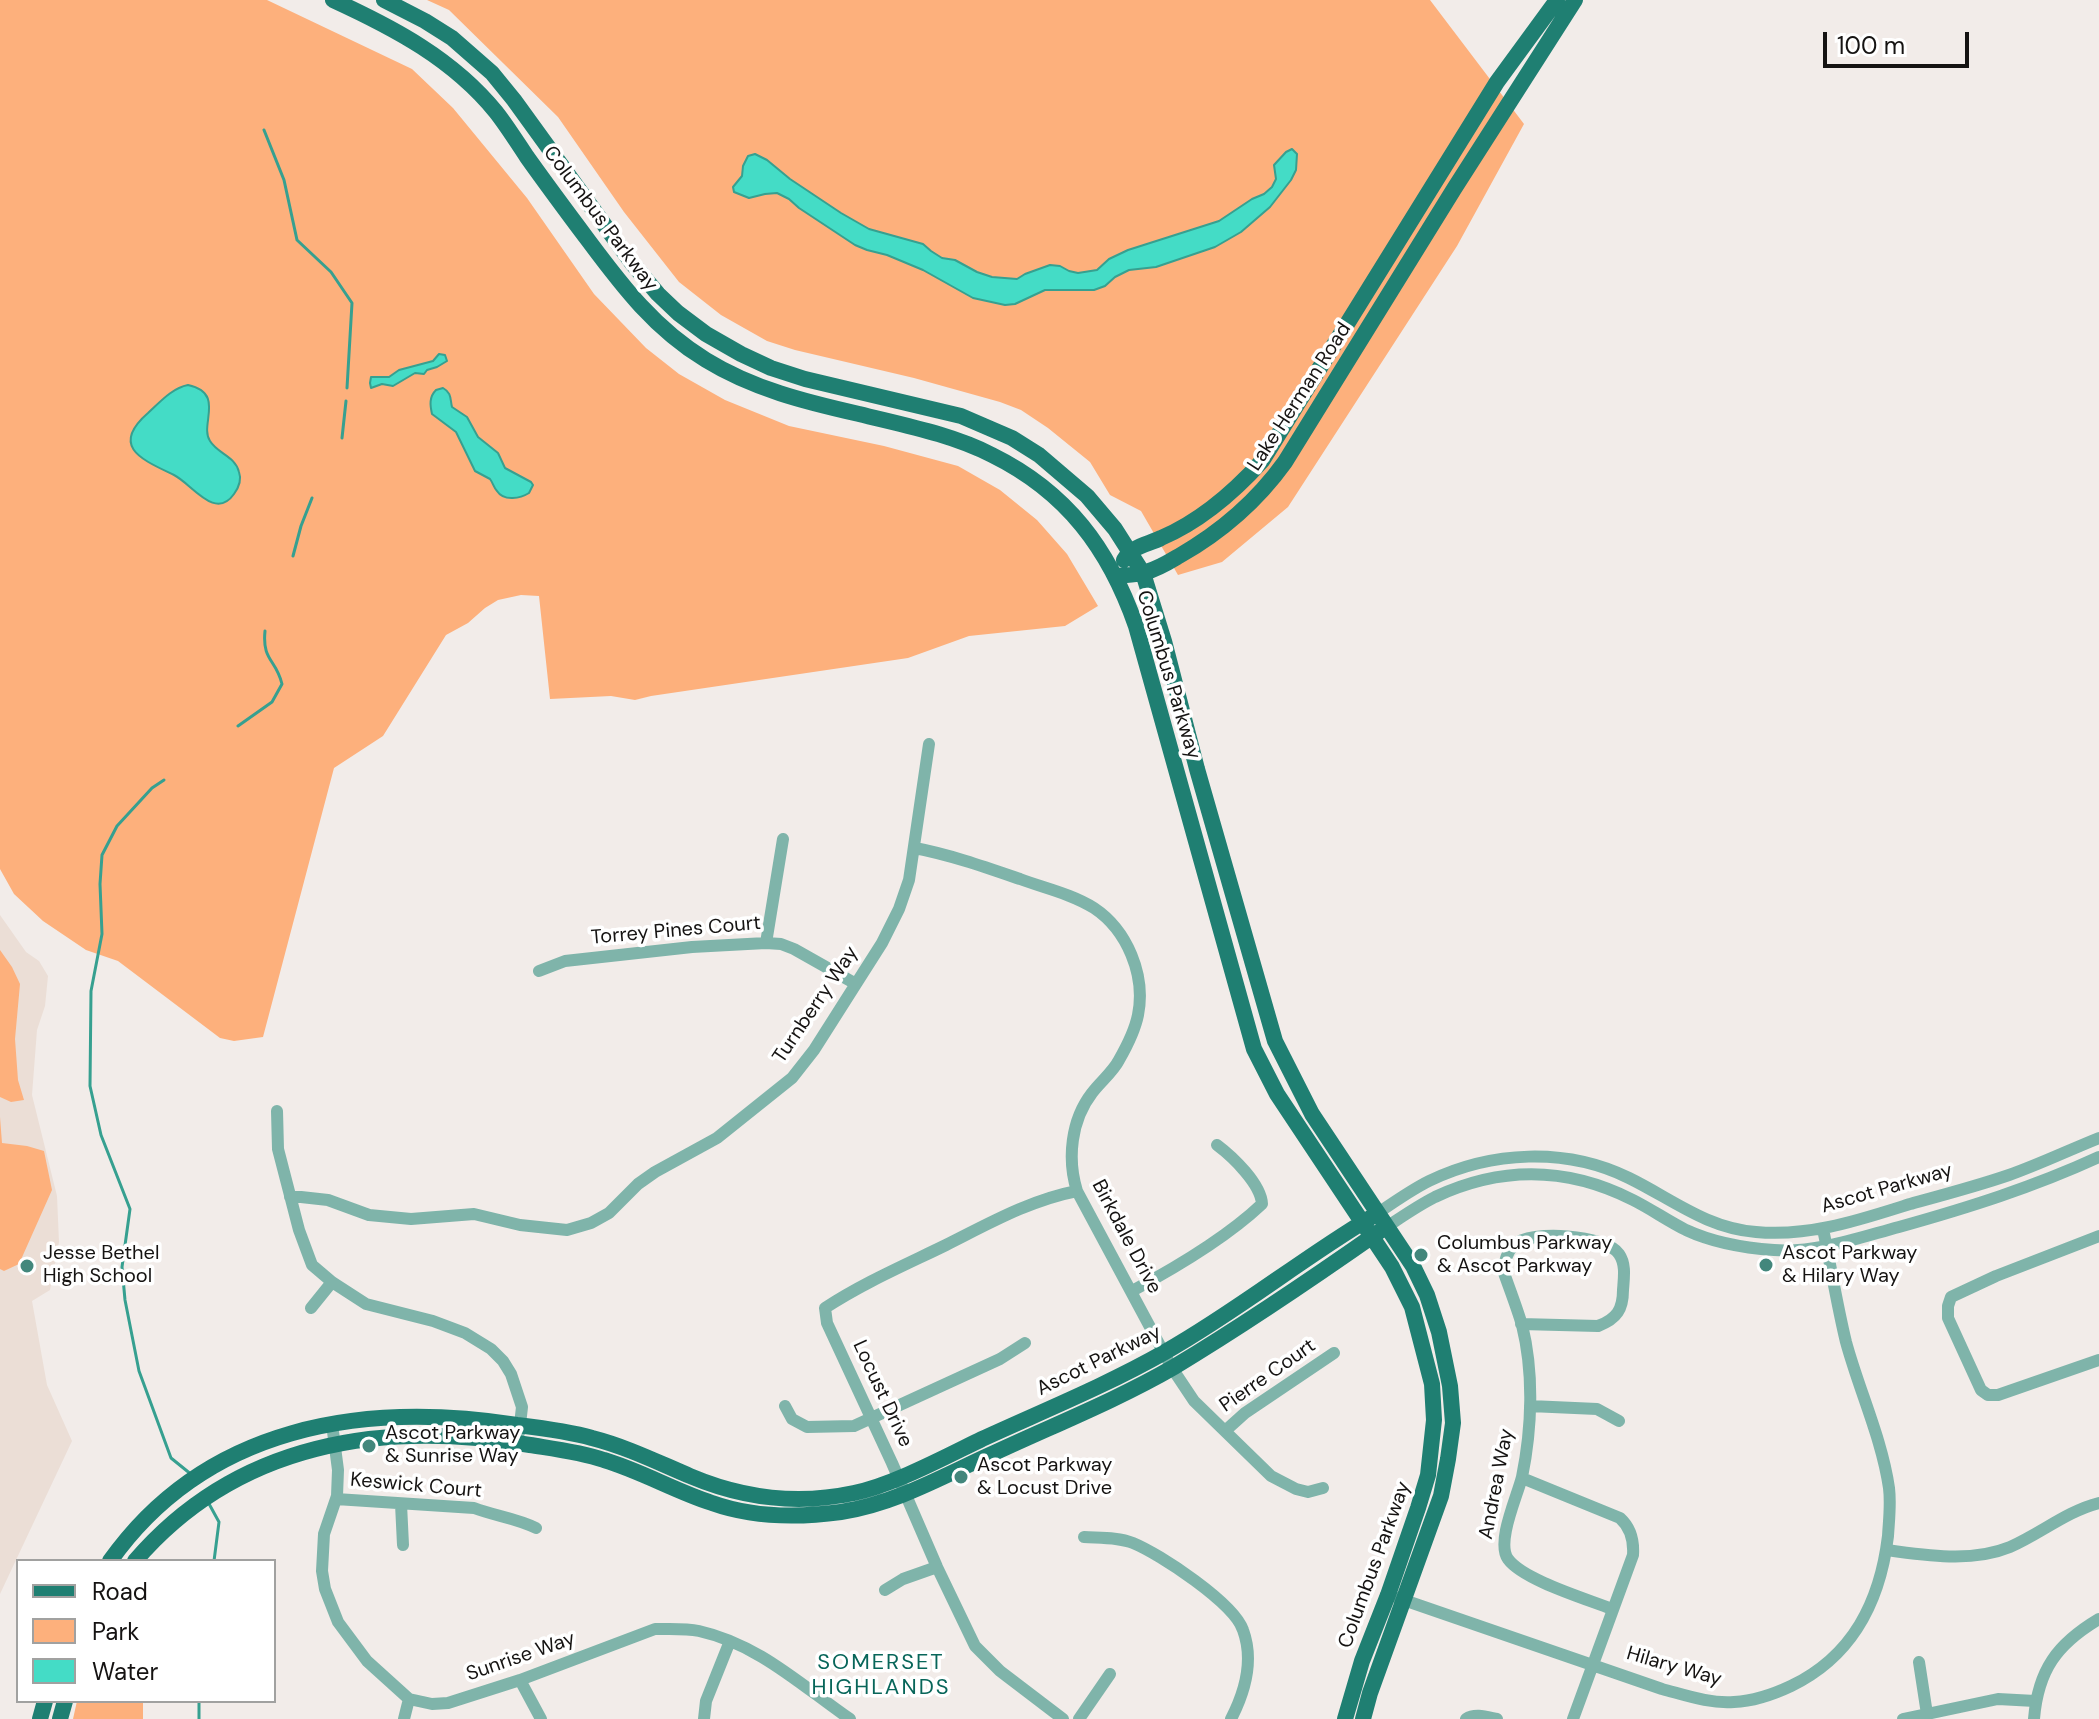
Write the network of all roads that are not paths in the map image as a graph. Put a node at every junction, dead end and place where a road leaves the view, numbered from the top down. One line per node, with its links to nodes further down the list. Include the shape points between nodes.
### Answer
1 (333, 0): 7 (main road, Columbus Parkway, via 415,41 452,68 495,111 649,316 705,360 759,387 937,434 991,454 1041,485 1066,508)
2 (384, 0): 5 (main road, Columbus Parkway, via 452,38 492,73 632,263 706,334 771,368 961,416 1012,438 1087,496)
3 (1557, 0): 5 (main road, Lake Herman Road, via 1497,82 1262,461 1197,520)
4 (1575, 0): 6 (main road, Lake Herman Road, via 1271,481 1219,530)
5 (1129, 551): 6 (main road, Columbus Parkway); 7 (main road)
6 (1143, 573): 7 (main road, Lake Herman Road); 20 (main road, Columbus Parkway, via 1275,1041)
7 (1116, 576): 20 (main road, Columbus Parkway, via 1136,626 1254,1049 1277,1094)
8 (929, 744): 10 (street, Turnberry Way)
9 (783, 839): 11 (street)
10 (915, 848): 13 (street, Turnberry Way, via 899,909); 18 (street, Birkdale Drive, via 1091,906 1128,946 1140,991 1138,1015 1118,1064 1089,1096 1077,1120 1071,1163)
11 (766, 943): 12 (street, Torrey Pines Court, via 565,961); 13 (street, Torrey Pines Court, via 794,949)
12 (539, 971)
13 (856, 984): 19 (street, Turnberry Way, via 792,1078 717,1138 655,1172 591,1223 567,1230 474,1214 411,1219)
14 (277, 1111): 19 (street, via 278,1149)
15 (2099, 1138): 21 (street, Ascot Parkway, via 2007,1176)
16 (1217, 1145): 26 (street, via 1242,1167 1262,1204 1176,1267)
17 (2099, 1157): 24 (street, Ascot Parkway, via 2028,1188)
18 (1077, 1191): 26 (street, Birkdale Drive); 35 (street, Locust Drive, via 1017,1210 825,1308)
19 (290, 1197): 25 (street, via 312,1265)
20 (1376, 1220): 21 (street, Ascot Parkway, via 1420,1186 1461,1168 1507,1157 1552,1157 1608,1169 1731,1227 1774,1233); 23 (main road, Ascot Parkway); 24 (street, Ascot Parkway, via 1464,1185 1517,1174 1553,1174 1613,1190 1725,1244 1779,1251); 31 (main road, Ascot Parkway); 57 (main road, Columbus Parkway, via 1413,1266 1427,1295 1450,1386 1453,1423 1441,1496)
21 (1823, 1229): 24 (street, Hilary Way)
22 (2099, 1236): 32 (street, via 1985,1281 1951,1297 1948,1306 1948,1318 1988,1395)
23 (1372, 1237): 31 (main road, Ascot Parkway); 56 (main road, Columbus Parkway, via 1412,1307 1433,1396 1428,1475)
24 (1826, 1247): 51 (street, Hilary Way, via 1847,1343 1886,1472)
25 (332, 1282): 27 (street); 38 (street, via 366,1304 433,1321 491,1349 511,1374 522,1407)
26 (1132, 1291): 31 (street, Birkdale Drive)
27 (311, 1308)
28 (1521, 1324): 28 (street, Andrea Way, via 1608,1322 1623,1303 1619,1253 1588,1240 1533,1236 1515,1244 1506,1256 1504,1273); 34 (street, Andrea Way)
29 (1025, 1343): 35 (street)
30 (1334, 1353): 39 (street, Pierre Court)
31 (1168, 1360): 39 (street, Birkdale Drive, via 1194,1401); 43 (main road, Ascot Parkway, via 1112,1398)
32 (2099, 1360)
33 (785, 1406): 35 (street, via 792,1419 807,1427 854,1426)
34 (1530, 1406): 36 (street, via 1597,1409); 42 (street, Andrea Way)
35 (871, 1418): 43 (street, Locust Drive)
36 (1619, 1421)
37 (332, 1424): 38 (main road, Ascot Parkway, via 422,1417); 41 (street); 52 (main road, Ascot Parkway, via 292,1432 197,1474 157,1507)
38 (520, 1425): 40 (street); 43 (main road, Ascot Parkway, via 592,1438 751,1495 806,1500)
39 (1225, 1431): 44 (street, Birkdale Drive, via 1271,1476 1308,1492)
40 (517, 1442): 41 (main road, Ascot Parkway, via 393,1436); 43 (main road, Ascot Parkway, via 606,1460 714,1504 757,1514 803,1516 865,1507)
41 (334, 1444): 45 (street); 53 (main road, Ascot Parkway, via 277,1459 239,1477 190,1509)
42 (1522, 1478): 58 (street, Andrea Way, via 1504,1541 1505,1556 1532,1577); 58 (street, via 1608,1511 1626,1524 1633,1555)
43 (902, 1485): 54 (street, Locust Drive)
44 (1323, 1488)
45 (336, 1499): 47 (street, Keswick Court); 65 (street, via 322,1550 331,1608 367,1661)
46 (2099, 1503): 51 (street, via 1995,1552 1936,1556)
47 (401, 1504): 48 (street, Keswick Court, via 474,1508); 50 (street)
48 (536, 1528)
49 (1084, 1537): 74 (street, via 1130,1542 1155,1554 1226,1606 1243,1628 1247,1657 1242,1697)
50 (403, 1545)
51 (1886, 1550): 62 (street, Hilary Way, via 1877,1588 1850,1640 1812,1676 1773,1695 1730,1703 1702,1699)
52 (111, 1559)
53 (137, 1559)
54 (937, 1567): 55 (street); 72 (street, Locust Drive, via 975,1646)
55 (885, 1590)
56 (1388, 1595): 57 (street, Hilary Way); 75 (main road, Columbus Parkway)
57 (1404, 1601): 62 (street, Hilary Way); 76 (main road, Columbus Parkway)
58 (1612, 1609): 62 (street)
59 (2099, 1619): 66 (street, via 2052,1659)
60 (730, 1641): 64 (street, Sunrise Way, via 699,1631 655,1629); 70 (street); 71 (street, Sunrise Way, via 767,1659)
61 (1919, 1662): 67 (street)
62 (1594, 1664): 79 (street)
63 (1110, 1674): 73 (street)
64 (520, 1680): 65 (street, Sunrise Way, via 448,1703); 69 (street)
65 (409, 1699): 68 (street)
66 (2035, 1701): 67 (street, via 1998,1699); 81 (street)
67 (1927, 1714): 80 (street)
68 (404, 1719)
69 (541, 1719)
70 (704, 1719)
71 (850, 1719)
72 (1063, 1719)
73 (1079, 1719)
74 (1231, 1719)
75 (1345, 1719)
76 (1363, 1719)
77 (1466, 1719): 78 (street)
78 (1497, 1719)
79 (1573, 1719)
80 (1903, 1719)
81 (2034, 1719)

